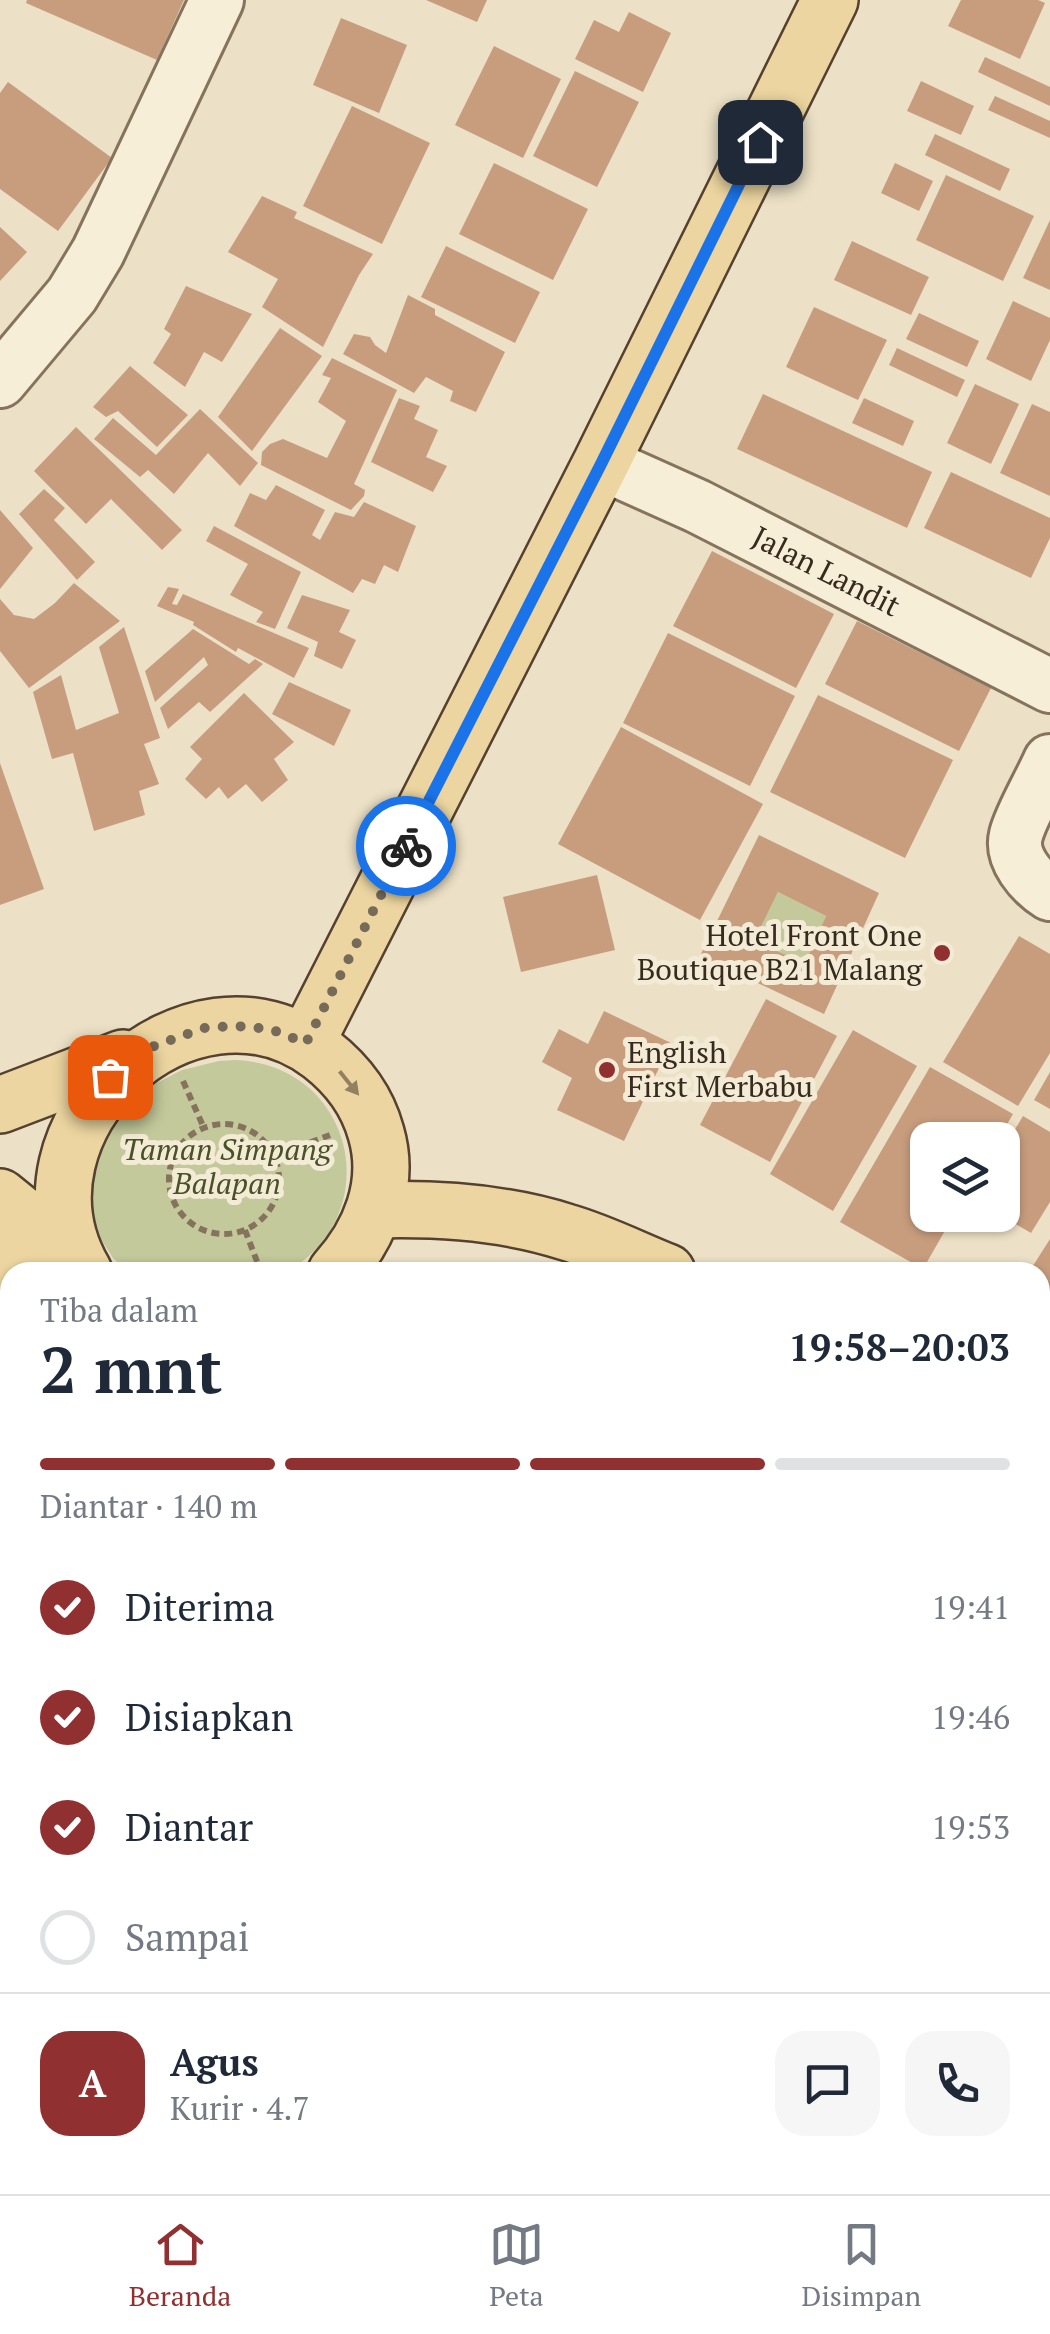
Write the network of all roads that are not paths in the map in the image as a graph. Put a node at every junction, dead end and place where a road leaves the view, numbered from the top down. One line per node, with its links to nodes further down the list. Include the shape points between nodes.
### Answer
1 (216, 0): 3 (street, via 98,252 72,295)
2 (830, 0): 4 (main road)
3 (0, 381)
4 (601, 464): 5 (street, Jalan Landit); 8 (main road)
5 (1050, 686)
6 (1050, 761): 7 (street, via 1015,838)
7 (1034, 877)
8 (306, 1043): 9 (main road, via 270,1029 204,1028); 12 (main road, one-way to 12, via 353,1083 371,1114 380,1146)
9 (161, 1058): 10 (main road); 14 (main road, via 110,1077 88,1100 64,1146 57,1190)
10 (0, 1105)
11 (0, 1197): 13 (main road)
12 (374, 1210): 15 (main road); 16 (main road, via 471,1211 566,1232)
13 (73, 1262)
14 (77, 1262)
15 (345, 1262)
16 (642, 1262)

